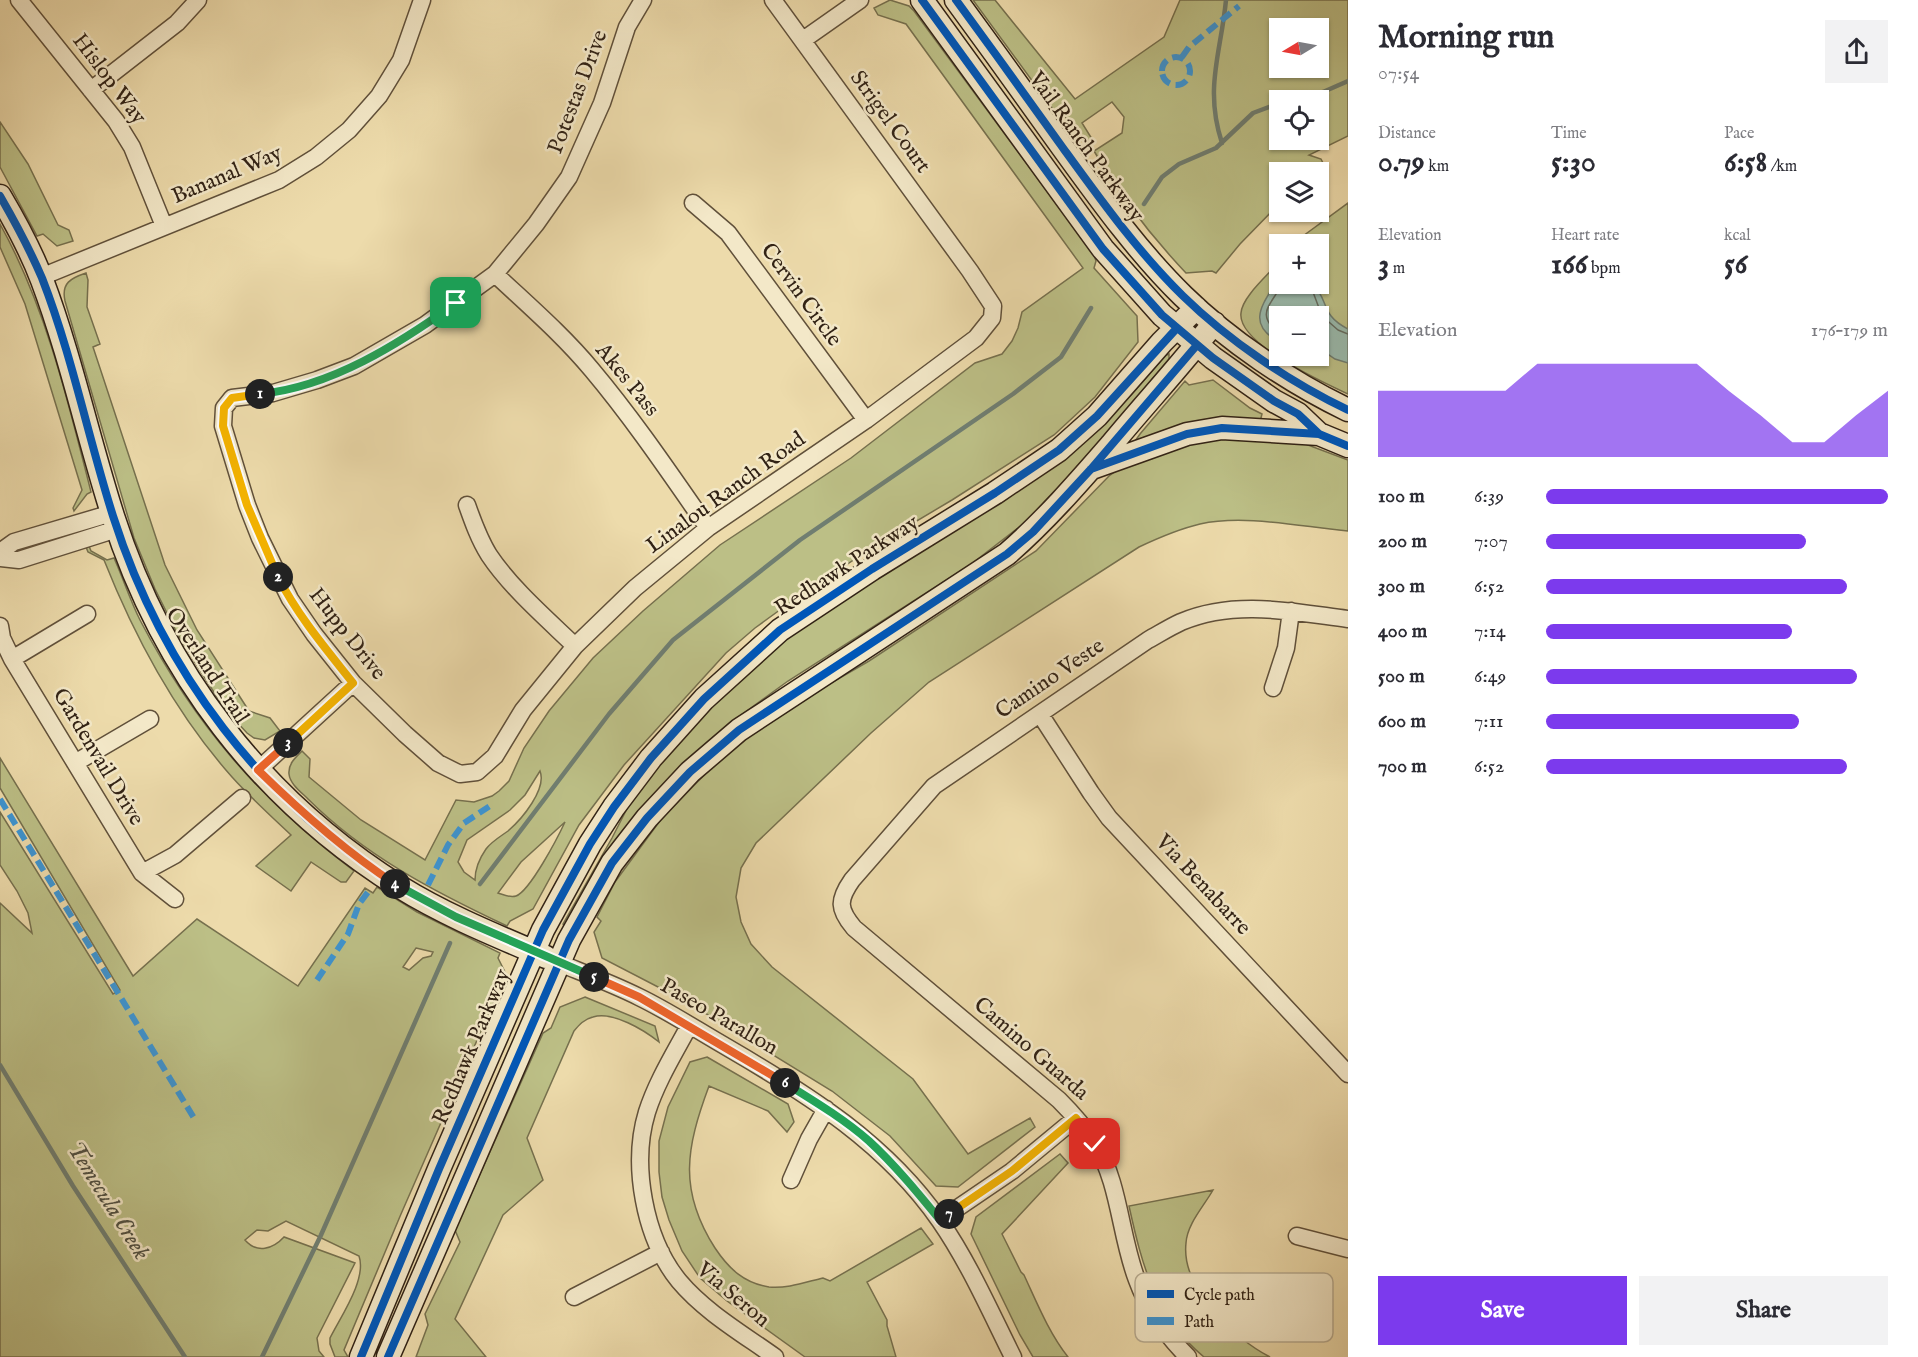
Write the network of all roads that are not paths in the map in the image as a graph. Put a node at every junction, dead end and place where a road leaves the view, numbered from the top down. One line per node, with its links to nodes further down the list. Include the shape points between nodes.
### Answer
1 (18, 0): 10 (street, Hislop Way)
2 (198, 0): 10 (street, via 177,23)
3 (422, 0): 13 (street, Bananal Way, via 401,60 379,96 349,130 279,180)
4 (643, 0): 15 (street, Potestas Drive, via 627,27 602,103 569,177)
5 (773, 0): 9 (street, Strigel Court)
6 (860, 0): 9 (street)
7 (922, 0): 19 (main road, Vail Ranch Parkway, via 1103,249)
8 (957, 0): 17 (main road, Vail Ranch Parkway, via 1102,203)
9 (803, 40): 14 (street, Strigel Court)
10 (91, 90): 13 (street, Hislop Way, via 132,147)
11 (0, 196): 16 (main road, Overland Trail)
12 (693, 203): 22 (street, Cervin Circle, via 729,233)
13 (164, 226): 16 (street, Bananal Way)
14 (970, 271): 22 (street, Linalou Ranch Road, via 993,306 993,318 976,338)
15 (495, 274): 24 (street, Potestas Drive, via 425,325 354,366 273,393 232,398 224,408); 29 (street, Akes Pass, via 591,369)
16 (41, 277): 28 (main road, Overland Trail)
17 (1196, 308): 18 (main road); 19 (main road, Redhawk Parkway)
18 (1214, 322): 20 (main road, Redhawk Parkway); 21 (main road, via 1294,380)
19 (1177, 328): 20 (main road); 49 (main road, Redhawk Parkway, via 1097,416 1059,450 780,630 705,699 651,758 614,807 568,881)
20 (1197, 345): 23 (main road, via 1298,414); 26 (main road, Redhawk Parkway)
21 (1348, 410)
22 (866, 420): 29 (street, Linalou Ranch Road)
23 (1319, 434): 25 (main road); 26 (main road, via 1222,428 1187,434)
24 (226, 437): 38 (street, Hupp Drive, via 260,538 290,599)
25 (1348, 446)
26 (1091, 469): 50 (main road, Redhawk Parkway, via 1033,532 1007,554 739,730 690,772 612,863)
27 (467, 505): 36 (street, via 490,556)
28 (115, 521): 30 (street, via 14,542); 31 (street, via 19,560); 43 (main road, Overland Trail, via 167,645 205,704)
29 (708, 528): 36 (street, Linalou Ranch Road, via 635,588)
30 (0, 552)
31 (0, 558)
32 (1292, 611): 34 (street, Camino Veste); 39 (street, via 1286,648); 40 (street, Camino Veste, via 1255,608 1218,612 1182,622 1148,640)
33 (87, 614): 37 (street)
34 (1348, 619)
35 (0, 626): 37 (street, Gardenvail Drive)
36 (575, 646): 44 (street, Linalou Ranch Road, via 523,710 495,756)
37 (12, 659): 42 (street, Gardenvail Drive)
38 (353, 683): 43 (street); 44 (street, Hupp Drive, via 438,763 460,774)
39 (1273, 688)
40 (1040, 714): 48 (street, Camino Veste, via 934,786 852,880 843,892); 52 (street, Via Benabarre, via 1110,818)
41 (150, 719): 42 (street)
42 (75, 763): 46 (street, Gardenvail Drive)
43 (258, 770): 49 (main road, Overland Trail, via 308,818 378,873 456,917)
44 (477, 772)
45 (242, 798): 46 (street, via 175,855)
46 (142, 873): 47 (street, Gardenvail Drive)
47 (175, 899)
48 (841, 905): 54 (street, Camino Guarda, via 854,928)
49 (533, 952): 50 (main road, Overland Trail); 63 (main road, Redhawk Parkway)
50 (559, 963): 51 (street, Paseo Parallon, via 639,997); 64 (main road, Redhawk Parkway)
51 (689, 1026): 53 (street, Paseo Parallon); 59 (street, Via Seron, via 647,1112 641,1143 647,1216)
52 (1348, 1074)
53 (826, 1109): 55 (street); 56 (street, Paseo Parallon, via 868,1141)
54 (1076, 1118): 56 (street, via 1012,1171); 60 (street, Camino Guarda, via 1103,1160)
55 (791, 1180)
56 (940, 1220): 66 (street, Paseo Parallon)
57 (1297, 1236): 58 (street)
58 (1348, 1250)
59 (661, 1252): 61 (street); 65 (street, Via Seron, via 679,1280 704,1305)
60 (1135, 1273)
61 (574, 1297)
62 (1173, 1342): 67 (street, Camino Guarda)
63 (361, 1357)
64 (388, 1357)
65 (775, 1357)
66 (1014, 1357)
67 (1188, 1357)

